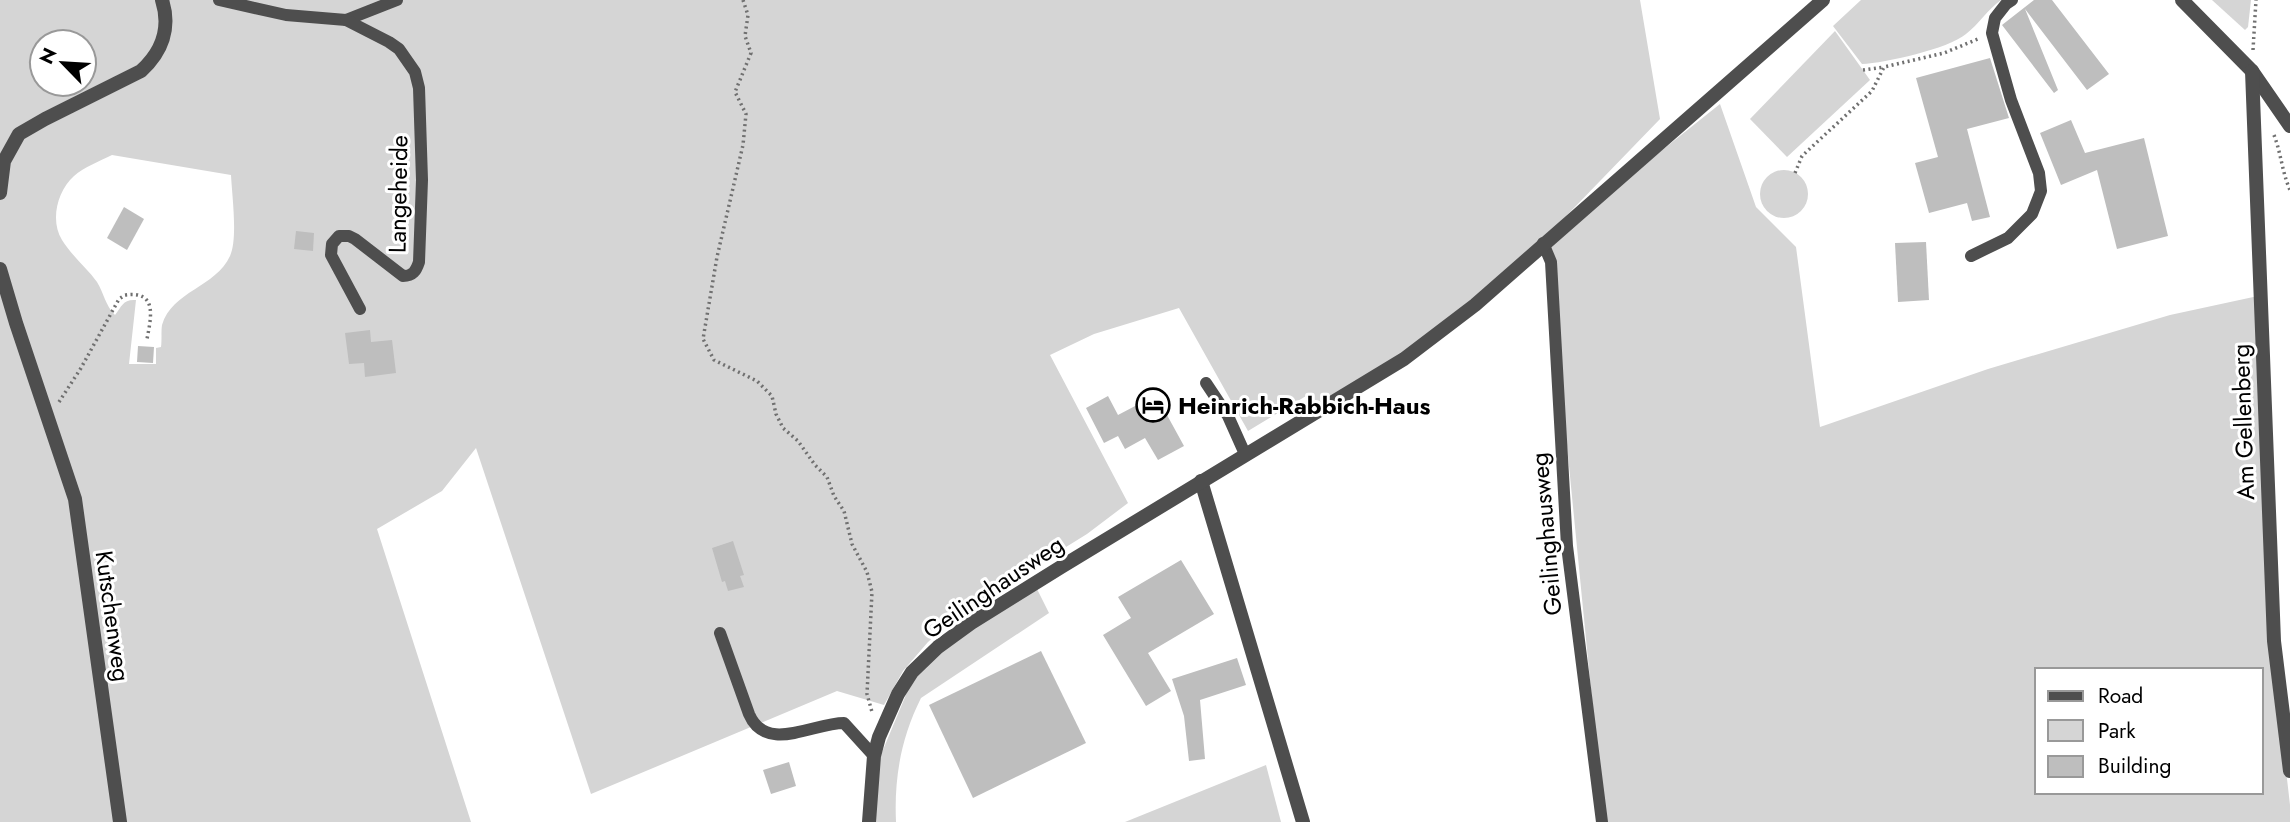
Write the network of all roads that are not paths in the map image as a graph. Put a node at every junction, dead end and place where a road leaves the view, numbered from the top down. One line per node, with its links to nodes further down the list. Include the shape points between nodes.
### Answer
1 (162, 0): 10 (street, via 165,34 153,59 141,71 19,134 4,161)
2 (219, 0): 7 (lane, Langeheide, via 285,15)
3 (397, 0): 7 (lane, Langeheide)
4 (1823, 0): 11 (street, Geilinghausweg)
5 (2012, 0): 12 (lane, via 1995,18 1992,33 2041,191 2032,214 2008,238)
6 (2182, 0): 8 (street)
7 (346, 20): 14 (lane, Langeheide, via 399,50 419,88 419,262 415,272 403,276 355,239 340,236 332,244 331,255)
8 (2252, 71): 9 (street); 20 (street, Am Gellenberg, via 2274,641)
9 (2290, 126)
10 (0, 193)
11 (1543, 243): 16 (street, Geilinghausweg, via 1475,305 1404,359); 24 (lane, Geilinghausweg, via 1551,262 1567,546)
12 (1971, 256)
13 (0, 269): 21 (street, Kutschenweg, via 75,499)
14 (360, 310)
15 (1206, 383): 16 (lane)
16 (1245, 454): 17 (street, Geilinghausweg)
17 (1201, 481): 19 (street, Geilinghausweg, via 938,647 912,672 898,694); 23 (street)
18 (720, 633): 19 (lane, via 749,714 761,731 793,733 844,723)
19 (874, 756): 22 (street, Geilinghausweg)
20 (2290, 771)
21 (120, 822)
22 (869, 822)
23 (1303, 822)
24 (1602, 822)

